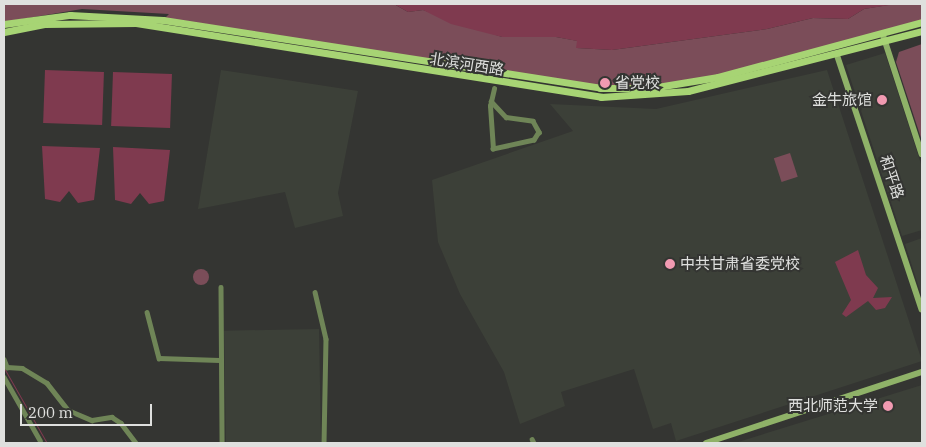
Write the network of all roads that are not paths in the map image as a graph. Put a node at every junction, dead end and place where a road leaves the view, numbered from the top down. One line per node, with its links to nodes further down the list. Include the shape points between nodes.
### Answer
1 (922, 22): 5 (main road, 北滨河西路)
2 (4, 24): 5 (main road, 北滨河西路, via 70,15 154,19 600,88 687,83)
3 (922, 31): 6 (main road, 北滨河西路)
4 (4, 32): 7 (main road, 北滨河西路, via 44,24 136,23 601,96 688,91)
5 (883, 32): 6 (street)
6 (885, 41): 7 (main road, 北滨河西路); 10 (street)
7 (837, 54): 13 (street, 和平路)
8 (494, 88): 9 (street)
9 (491, 101): 9 (street, via 493,148 534,140 539,132 533,121 506,117)
10 (922, 154)
11 (222, 288): 16 (street)
12 (315, 292): 23 (street, via 326,339)
13 (922, 309)
14 (147, 312): 16 (street, via 159,358)
15 (4, 359): 17 (street)
16 (220, 360): 22 (street)
17 (5, 368): 21 (street, via 22,368 47,383 68,410 92,420 112,417 121,423)
18 (922, 372): 24 (street)
19 (4, 377): 20 (street)
20 (40, 440)
21 (136, 443)
22 (222, 443)
23 (324, 443)
24 (706, 443)

